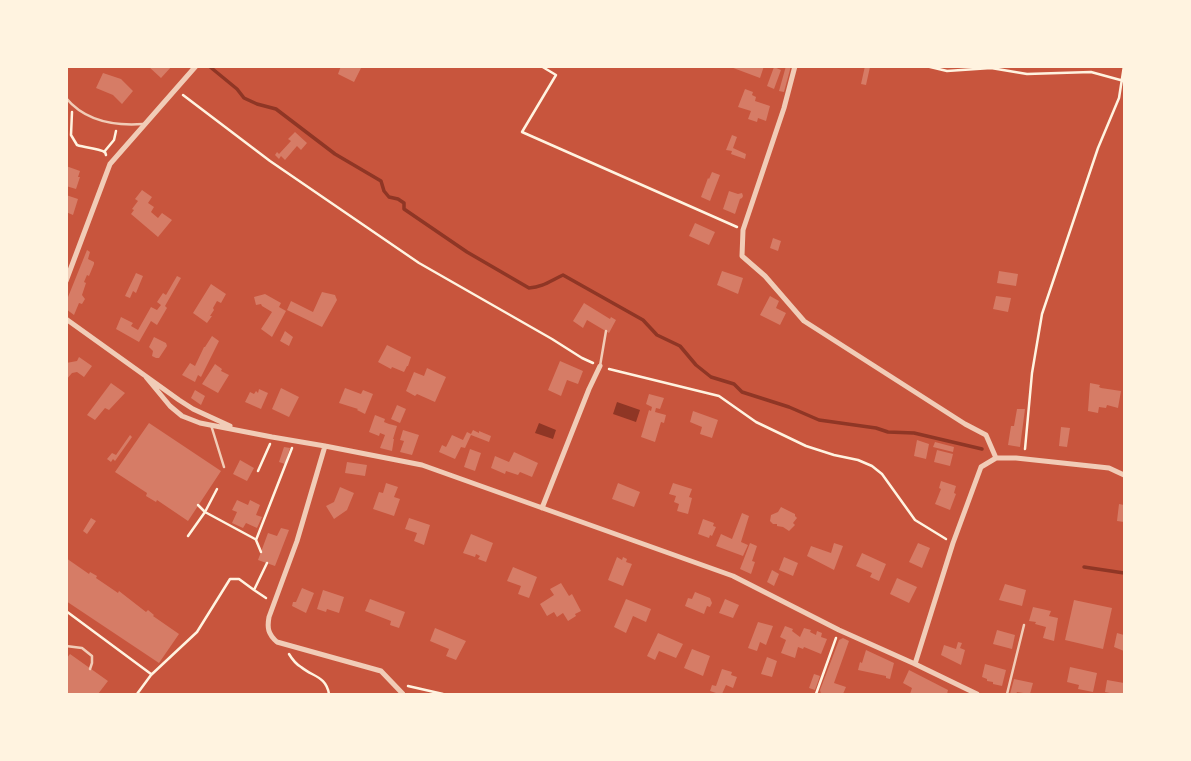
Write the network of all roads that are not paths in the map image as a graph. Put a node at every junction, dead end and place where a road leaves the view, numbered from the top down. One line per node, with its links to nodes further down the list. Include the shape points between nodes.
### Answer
1 (196, 66): 4 (street)
2 (796, 66): 13 (street, via 743,230 742,256 765,275 804,321 986,435)
3 (66, 98): 4 (lane, via 90,117 115,124)
4 (144, 124): 5 (street, via 110,164)
5 (66, 281)
6 (66, 319): 9 (street)
7 (606, 331): 8 (lane)
8 (600, 366): 16 (street)
9 (146, 377): 10 (street, via 182,416); 11 (street, via 193,409)
10 (211, 425): 11 (street); 14 (lane)
11 (237, 430): 12 (street)
12 (326, 446): 16 (street, via 422,465); 21 (street, via 269,617 269,635 277,642 381,671)
13 (996, 458): 15 (street, via 1109,468); 19 (street, via 981,467)
14 (224, 467)
15 (1125, 475)
16 (542, 508): 19 (street, via 733,576)
17 (1024, 625): 23 (lane)
18 (66, 646): 20 (lane, via 82,648 92,656)
19 (915, 664): 22 (street)
20 (90, 668)
21 (403, 695)
22 (976, 695)
23 (1007, 695)

